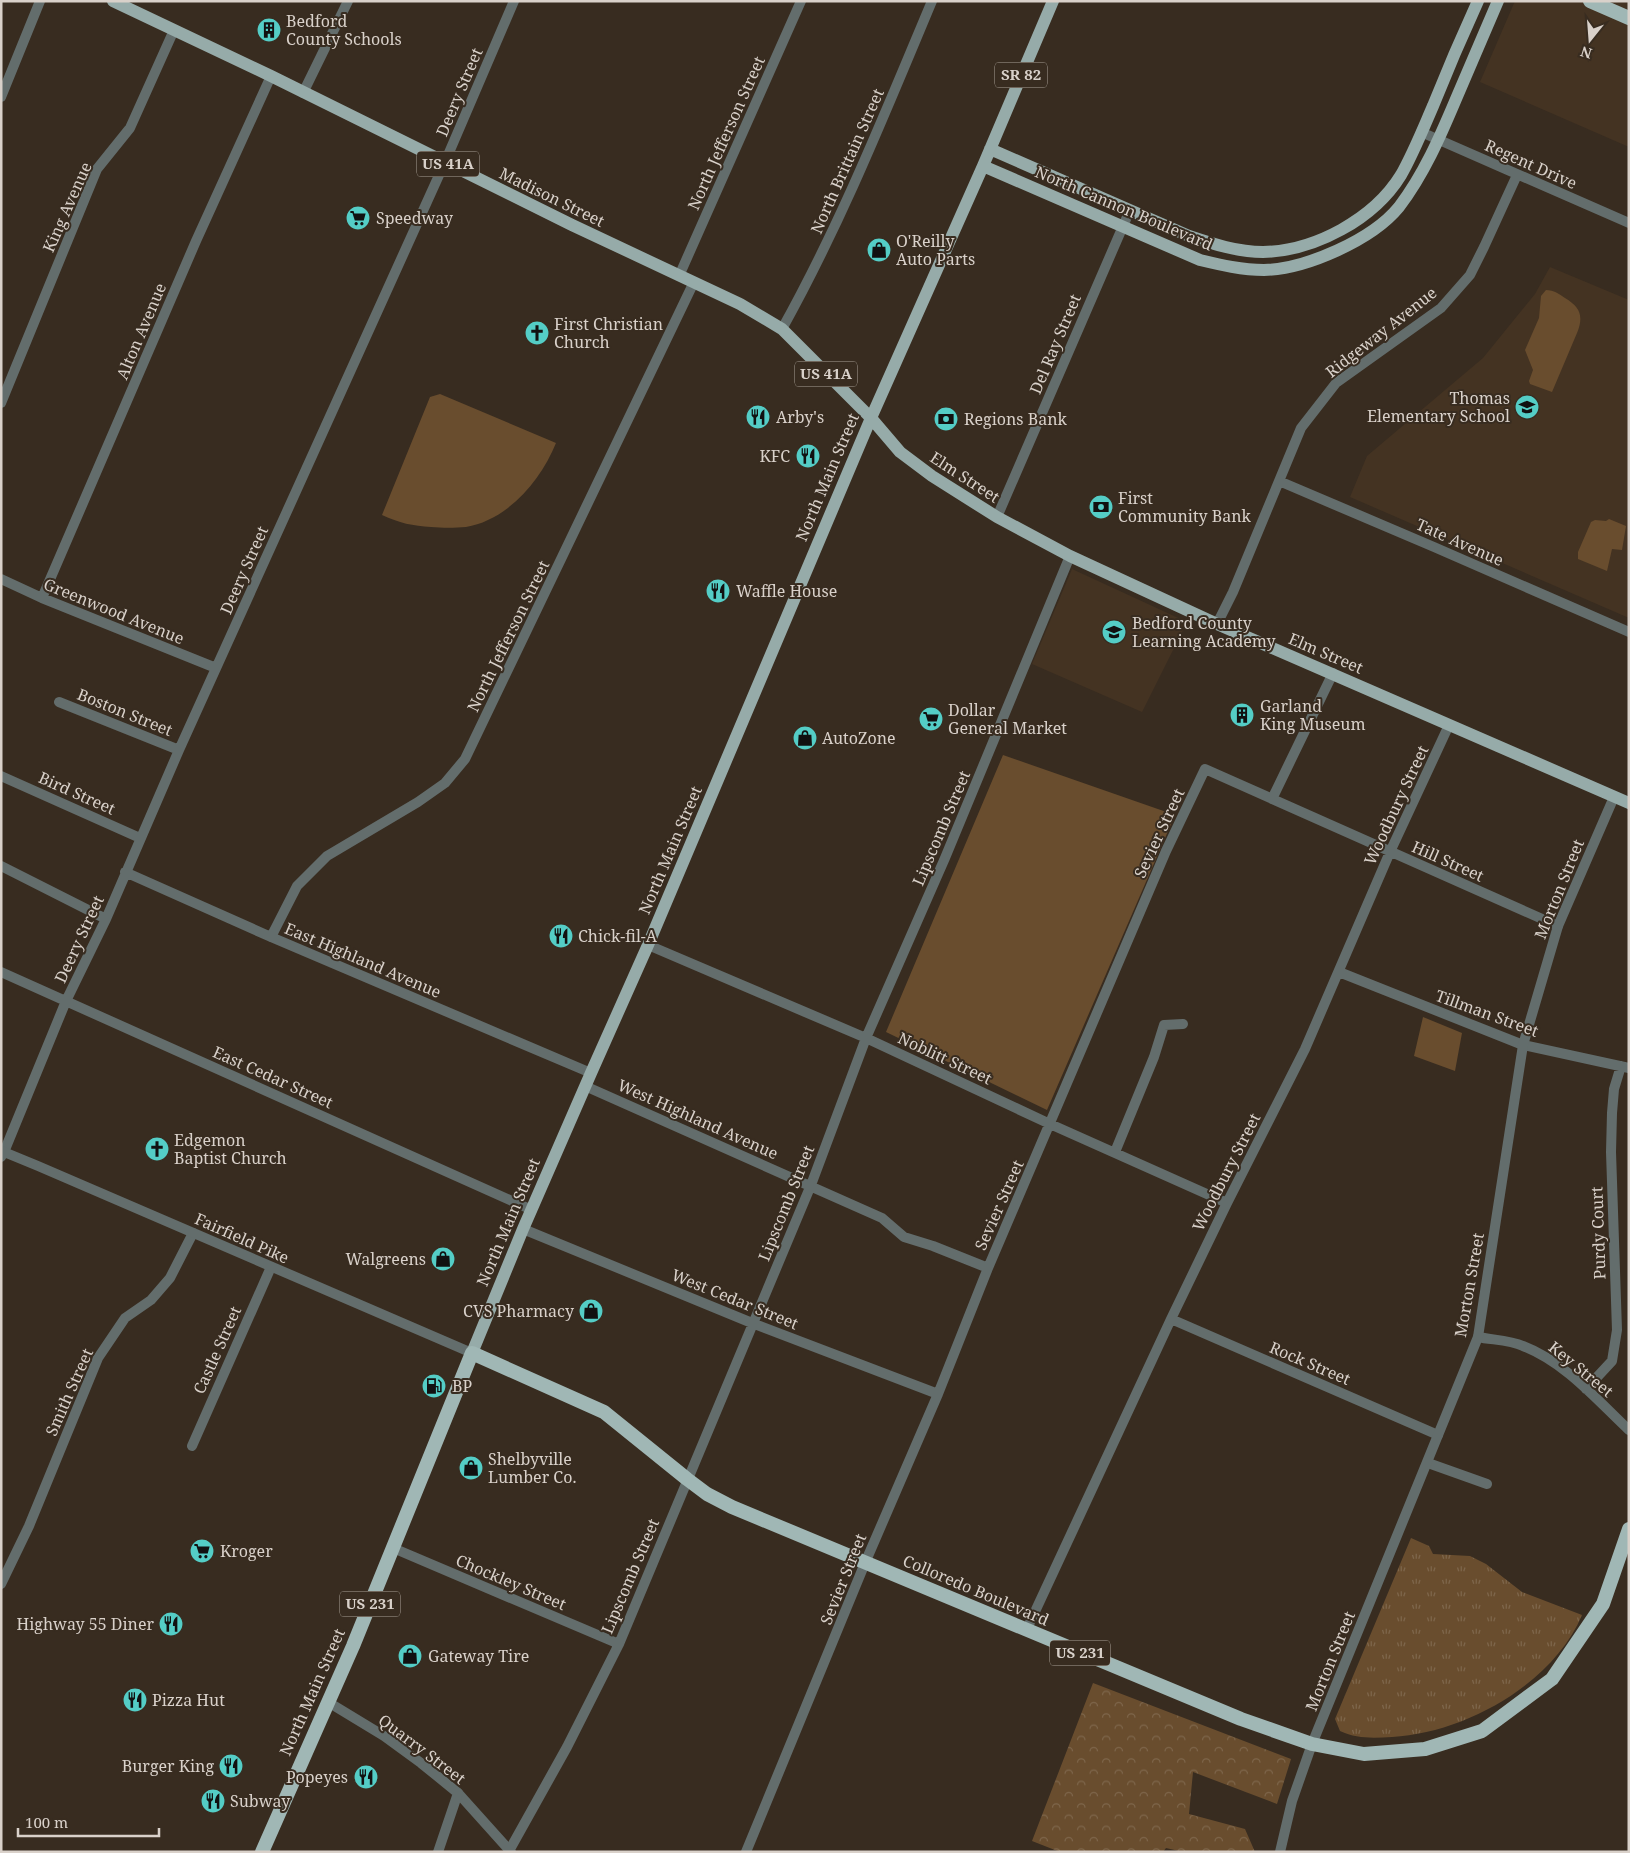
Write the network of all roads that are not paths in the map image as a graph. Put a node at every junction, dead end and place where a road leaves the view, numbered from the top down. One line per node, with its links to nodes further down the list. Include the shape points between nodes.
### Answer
1 (40, 1): 15 (street)
2 (113, 1): 12 (main road, Madison Street / US 41A)
3 (348, 1): 14 (street)
4 (514, 1): 19 (street, Deery Street)
5 (801, 1): 25 (street, North Jefferson Street)
6 (932, 1): 27 (street, North Brittain Street, via 830,239)
7 (1053, 1): 18 (main road, North Main Street / SR 82)
8 (1478, 1): 16 (main road, North Cannon Boulevard)
9 (1498, 1): 17 (main road, North Cannon Boulevard)
10 (1590, 1): 11 (highway)
11 (1629, 18)
12 (174, 30): 13 (main road, Madison Street / US 41A); 28 (street, King Avenue, via 130,128 97,169)
13 (271, 76): 14 (main road, Madison Street / US 41A); 34 (street, Alton Avenue)
14 (304, 93): 19 (main road, Madison Street / US 41A)
15 (1, 97)
16 (1421, 132): 17 (street, Regent Drive); 22 (main road, North Cannon Boulevard, via 1400,175 1386,193 1358,220 1304,246 1264,252 1222,247)
17 (1438, 140): 21 (street, Regent Drive); 24 (main road, North Cannon Boulevard, via 1416,183 1386,220 1339,250 1310,262 1266,270 1226,266 1200,260)
18 (990, 149): 20 (main road, North Main Street / SR 82); 22 (main road, North Cannon Boulevard)
19 (445, 162): 25 (main road, Madison Street / US 41A); 37 (street, Deery Street)
20 (983, 166): 24 (main road, North Cannon Boulevard); 29 (main road, North Main Street)
21 (1517, 175): 23 (street, Regent Drive); 30 (street, Ridgeway Avenue, via 1470,275 1441,308 1336,383 1301,428)
22 (1130, 210): 24 (street, Del Ray Street)
23 (1629, 223)
24 (1121, 227): 31 (street, Del Ray Street)
25 (679, 276): 26 (main road, Madison Street / US 41A)
26 (694, 282): 27 (main road, Madison Street / US 41A, via 740,304); 52 (street, North Jefferson Street, via 465,759 445,783 418,802 327,856 297,886)
27 (782, 330): 29 (main road, Madison Street / US 41A)
28 (1, 403)
29 (871, 418): 31 (main road, Elm Street / US 41A, via 900,452); 53 (main road, North Main Street)
30 (1279, 481): 35 (street, Ridgeway Avenue); 36 (street, Tate Avenue)
31 (997, 517): 32 (main road, Elm Street / US 41A)
32 (1070, 556): 35 (main road, Elm Street / US 41A); 58 (street, Lipscomb Street, via 945,858)
33 (1, 579): 34 (street, Greenwood Avenue)
34 (42, 598): 37 (street, Greenwood Avenue)
35 (1218, 624): 38 (main road, Elm Street / US 41A)
36 (1629, 632)
37 (216, 668): 41 (street, Deery Street)
38 (1333, 673): 40 (main road, Elm Street / US 41A); 44 (street)
39 (60, 702): 41 (street, Boston Street)
40 (1450, 725): 43 (main road, Elm Street / US 41A); 47 (street, Woodbury Street)
41 (179, 750): 46 (street, Deery Street)
42 (1, 776): 46 (street, Bird Street)
43 (1614, 797): 45 (main road, Elm Street / US 41A); 51 (street, Morton Street)
44 (1272, 799): 47 (street, Hill Street); 63 (street, Sevier Street, via 1205,769 1166,851)
45 (1629, 803)
46 (140, 838): 49 (street, Deery Street)
47 (1390, 852): 51 (street, Hill Street); 55 (street, Woodbury Street)
48 (1, 866): 50 (street)
49 (125, 872): 50 (street, Deery Street); 52 (street, East Highland Avenue)
50 (106, 919): 56 (street, Deery Street)
51 (1558, 926): 59 (street, Morton Street)
52 (271, 937): 61 (street, East Highland Avenue)
53 (648, 945): 58 (street, Noblitt Street); 61 (main road, North Main Street)
54 (1, 972): 56 (street, East Cedar Street)
55 (1338, 972): 59 (street, Tillman Street); 67 (street, Woodbury Street, via 1305,1049)
56 (66, 1000): 65 (street, Deery Street); 68 (street, East Cedar Street)
57 (1182, 1024): 64 (street, via 1164,1025)
58 (866, 1038): 63 (street, Noblitt Street); 66 (street, Lipscomb Street)
59 (1523, 1045): 60 (street, Tillman Street); 75 (street, Morton Street)
60 (1625, 1067): 77 (street, Purdy Court, via 1613,1097 1611,1152 1616,1330 1612,1361)
61 (591, 1073): 62 (main road, North Main Street)
62 (585, 1086): 66 (street, West Highland Avenue); 68 (main road, North Main Street)
63 (1050, 1124): 64 (street, Noblitt Street); 72 (street, Sevier Street)
64 (1115, 1152): 67 (street, Noblitt Street)
65 (2, 1153): 70 (street, Fairfield Pike)
66 (811, 1185): 72 (street, West Highland Avenue, via 882,1218 904,1238); 74 (street, Lipscomb Street)
67 (1227, 1203): 73 (street, Woodbury Street)
68 (532, 1210): 69 (main road, North Main Street)
69 (523, 1229): 74 (street, West Cedar Street); 76 (main road, North Main Street)
70 (193, 1232): 71 (street, Fairfield Pike); 88 (street, Smith Street, via 170,1278 151,1300 125,1318 98,1358 29,1526)
71 (271, 1267): 76 (street, Fairfield Pike); 81 (street, Castle Street)
72 (988, 1268): 78 (street, Sevier Street)
73 (1171, 1319): 80 (street, Rock Street); 89 (street, Woodbury Street)
74 (752, 1323): 78 (street, West Cedar Street); 83 (street, Lipscomb Street)
75 (1478, 1337): 77 (street, Key Street, via 1522,1345 1550,1359); 80 (street, Morton Street)
76 (472, 1354): 83 (highway, Colloredo Boulevard / US 231, via 604,1412); 86 (highway, North Main Street / US 231)
77 (1586, 1389): 79 (street, Key Street)
78 (938, 1394): 87 (street, Sevier Street)
79 (1629, 1430)
80 (1438, 1435): 82 (street, Morton Street)
81 (192, 1446)
82 (1428, 1462): 84 (street); 92 (street, Morton Street)
83 (687, 1480): 87 (highway, Colloredo Boulevard / US 231, via 732,1507); 90 (street, Lipscomb Street)
84 (1487, 1484)
85 (1629, 1529): 92 (highway, Colloredo Boulevard / US 231, via 1603,1604 1552,1679 1482,1731 1425,1749 1394,1752 1364,1754)
86 (393, 1548): 90 (street, Chockley Street); 91 (highway, North Main Street / US 231)
87 (865, 1563): 89 (highway, Colloredo Boulevard / US 231); 97 (street, Sevier Street)
88 (1, 1584)
89 (1026, 1630): 92 (highway, Colloredo Boulevard / US 231, via 1241,1719)
90 (619, 1644): 94 (street, Lipscomb Street)
91 (328, 1702): 93 (street, Quarry Street, via 384,1736); 95 (highway, North Main Street / US 231)
92 (1312, 1744): 98 (street, Morton Street, via 1292,1801)
93 (458, 1793): 94 (street, Quarry Street); 96 (street)
94 (510, 1851)
95 (262, 1852)
96 (438, 1852)
97 (746, 1852)
98 (1280, 1852)

